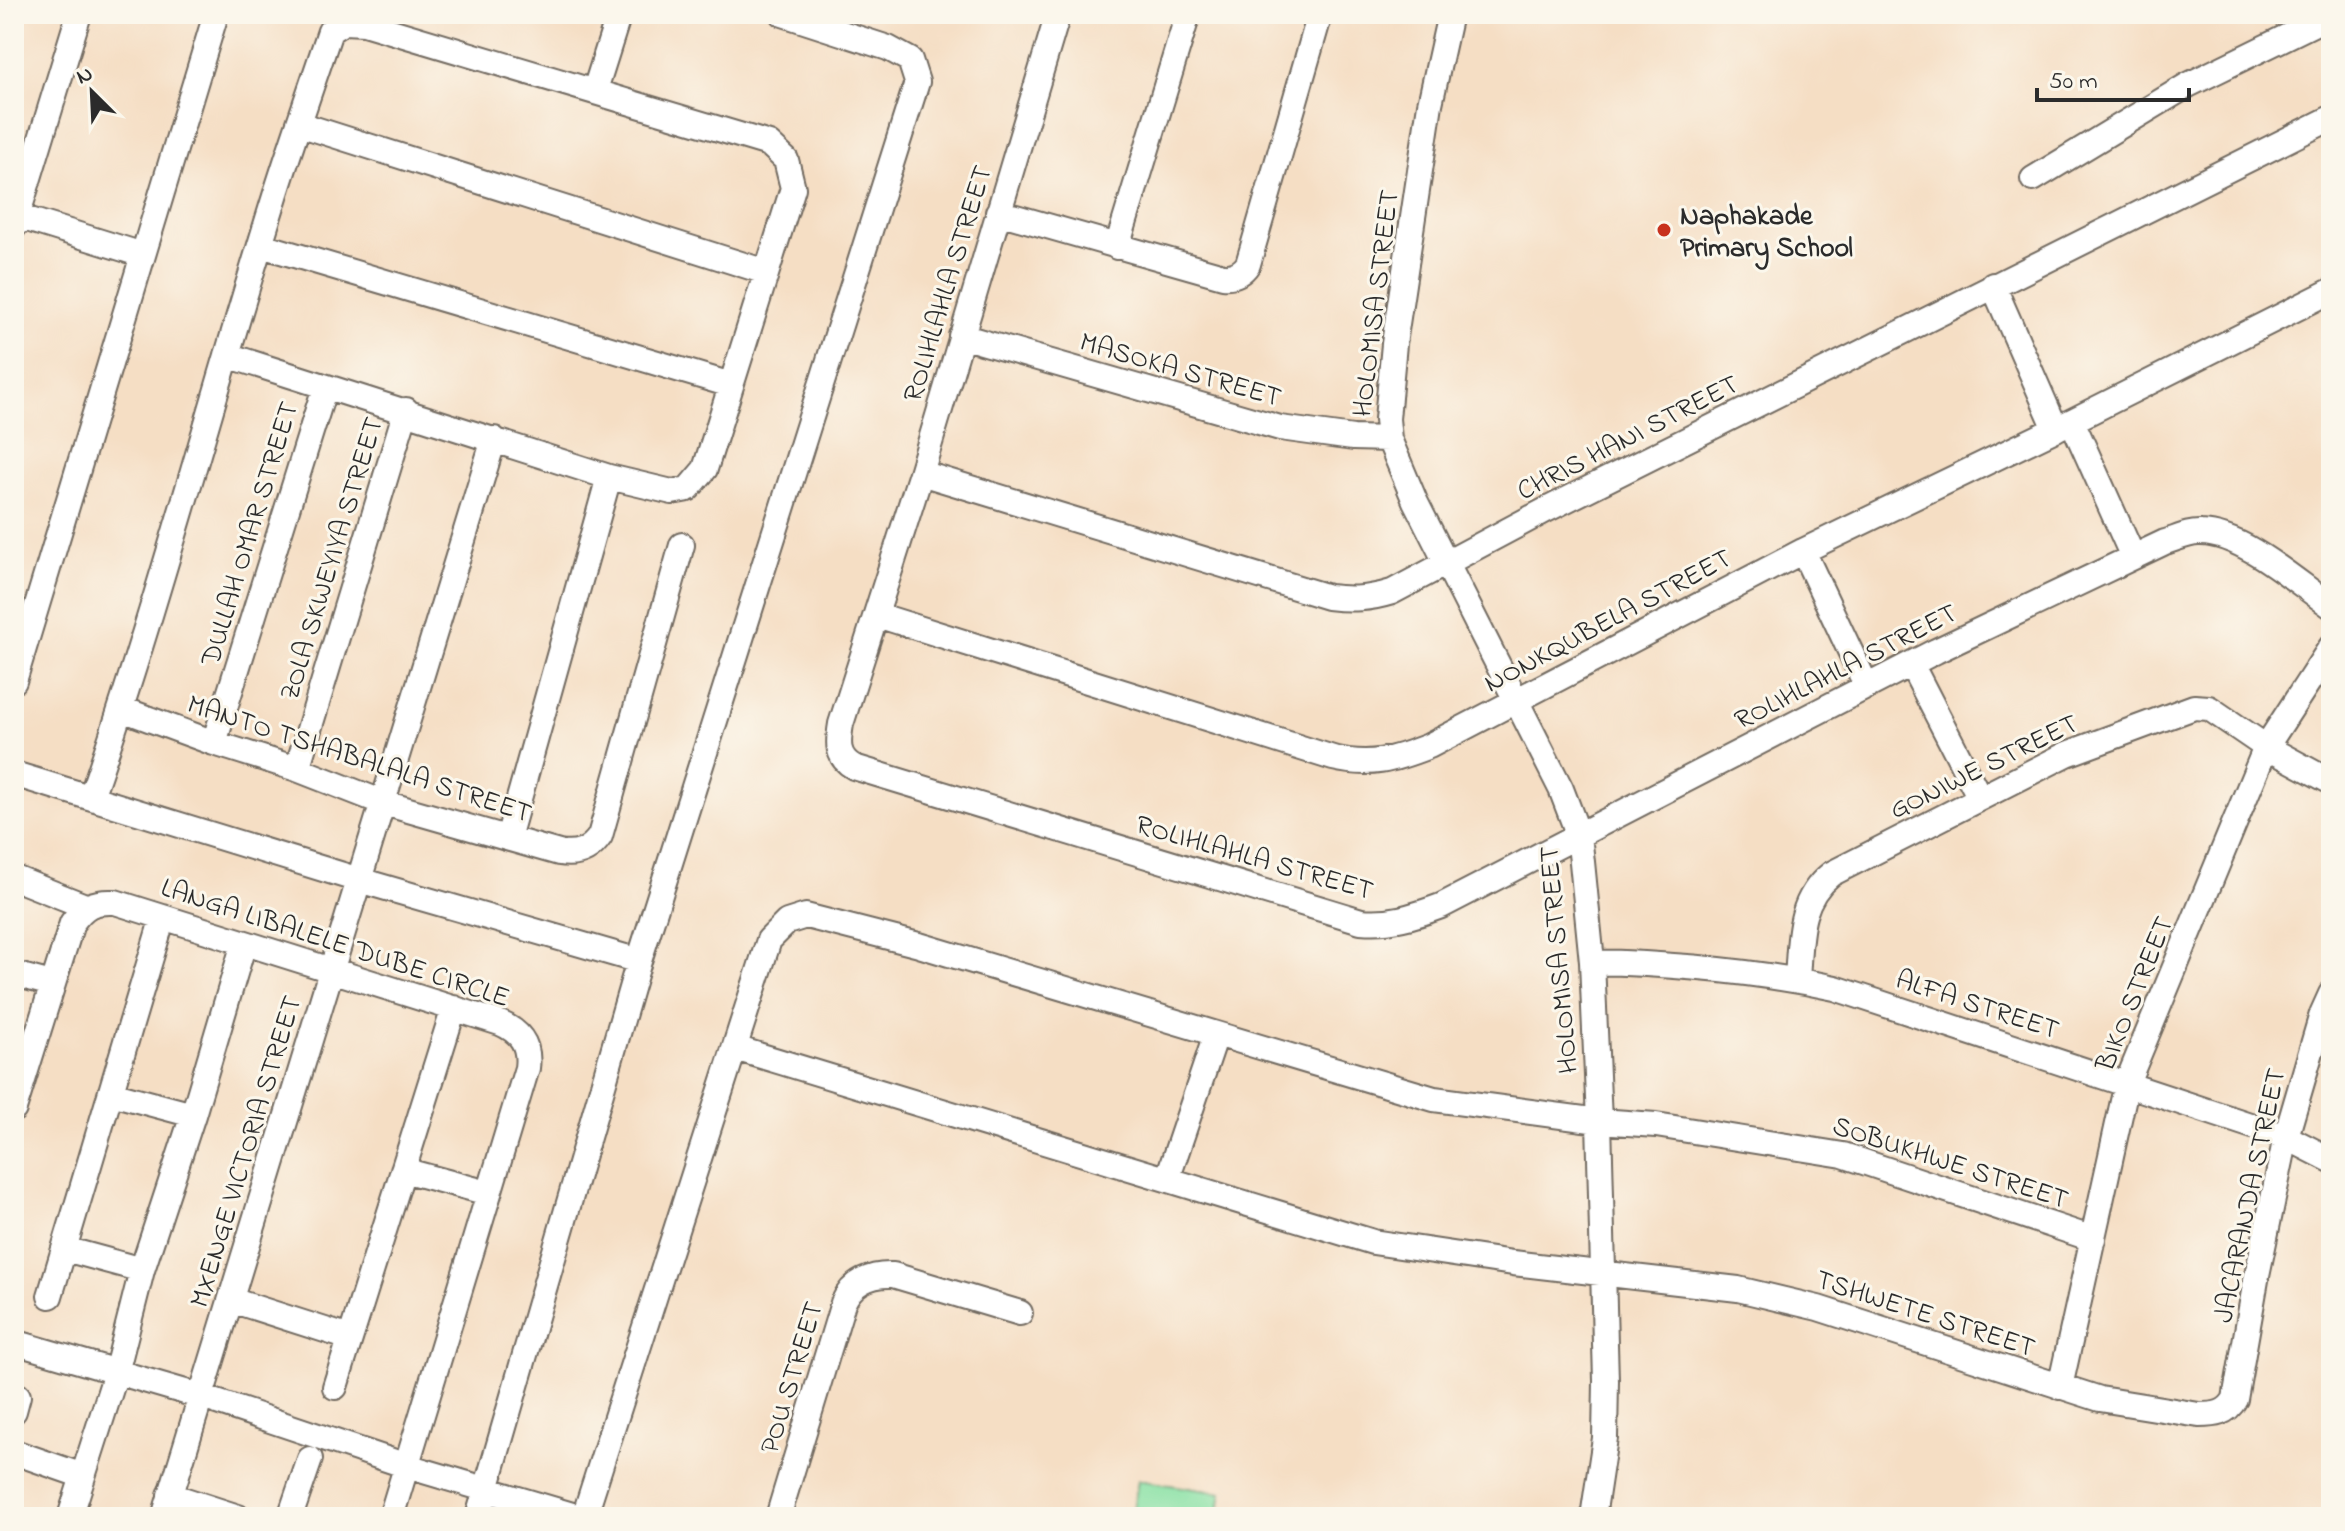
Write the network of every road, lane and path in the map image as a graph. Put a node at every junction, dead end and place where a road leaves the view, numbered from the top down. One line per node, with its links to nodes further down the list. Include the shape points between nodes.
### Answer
1 (79, 14): 15 (street)
2 (216, 14): 18 (street)
3 (619, 14): 10 (street)
4 (783, 14): 59 (street, via 888,48 910,60 917,82)
5 (1058, 14): 14 (street, ROLIHLAHLA STREET)
6 (1188, 14): 17 (street)
7 (1320, 14): 17 (street, via 1245,269 1223,276)
8 (1450, 14): 29 (street, HOLOMISA STREET, via 1430,104 1394,344)
9 (2331, 15): 13 (street, via 2188,85)
10 (595, 90): 12 (street, via 364,23 344,22 330,31); 19 (street, via 769,144 786,160 793,188)
11 (2331, 118): 20 (street, CHRIS HANI STREET)
12 (299, 124): 16 (street); 19 (street)
13 (2033, 179)
14 (998, 212): 17 (street); 22 (street, ROLIHLAHLA STREET)
15 (15, 220): 18 (street)
16 (261, 245): 23 (street); 24 (street)
17 (1117, 247)
18 (143, 255): 40 (street)
19 (766, 272): 24 (street)
20 (1993, 285): 27 (street); 35 (street, CHRIS HANI STREET)
21 (2331, 291): 27 (street, NONKQUBELA STREET)
22 (961, 336): 29 (street, MASOKA STREET, via 1280,428); 30 (street, ROLIHLAHLA STREET)
23 (227, 355): 25 (street); 43 (street)
24 (731, 385): 31 (street, via 705,469 688,489 672,492)
25 (325, 387): 26 (street); 44 (street, DULLAH OMAR STREET)
26 (406, 410): 28 (street); 46 (street, ZOLA SKWEYIYA STREET)
27 (2064, 425): 33 (street, NONKQUBELA STREET); 34 (street)
28 (494, 439): 31 (street); 51 (street, MXENGE VICTORIA STREET)
29 (1389, 439): 35 (street, HOLOMISA STREET)
30 (921, 473): 35 (street, CHRIS HANI STREET, via 1328,597 1353,600 1392,592); 37 (street, ROLIHLAHLA STREET)
31 (609, 477): 53 (street)
32 (682, 545): 53 (street, MANTO TSHABALALA STREET, via 600,836 580,853 559,853)
33 (1803, 551): 41 (street); 42 (street, NONKQUBELA STREET)
34 (2133, 557): 36 (street, ROLIHLAHLA STREET, via 2197,533 2216,534 2245,547); 39 (street, ROLIHLAHLA STREET)
35 (1445, 562): 42 (street, HOLOMISA STREET)
36 (2331, 606)
37 (877, 615): 42 (street, NONKQUBELA STREET, via 1353,762 1400,757); 52 (street, ROLIHLAHLA STREET, via 838,740 844,760 854,767 1361,921 1395,921 1426,912)
38 (2331, 647): 45 (street, BIKO STREET)
39 (1911, 664): 41 (street, ROLIHLAHLA STREET); 50 (street)
40 (14, 681)
41 (1867, 687): 52 (street, ROLIHLAHLA STREET)
42 (1515, 701): 52 (street, HOLOMISA STREET)
43 (122, 709): 44 (street, MANTO TSHABALALA STREET); 49 (street)
44 (214, 743): 46 (street, MANTO TSHABALALA STREET)
45 (2266, 747): 48 (street, GONIWE STREET); 50 (street, GONIWE STREET, via 2209,708 2194,707 2067,754); 70 (street, BIKO STREET)
46 (297, 769): 51 (street, MANTO TSHABALALA STREET)
47 (14, 774): 49 (street)
48 (2331, 782)
49 (91, 797): 55 (street)
50 (1980, 798): 63 (street, GONIWE STREET, via 1821,882 1802,919)
51 (384, 803): 53 (street, MANTO TSHABALALA STREET); 55 (street, MXENGE VICTORIA STREET)
52 (1579, 836): 60 (street, HOLOMISA STREET)
53 (508, 838)
54 (17, 879): 56 (street)
55 (359, 880): 59 (street); 61 (street, MXENGE VICTORIA STREET)
56 (85, 906): 57 (street, LANGA LIBALELE DUBE CIRCLE, via 115,902); 64 (street, via 72,923)
57 (163, 917): 58 (street, LANGA LIBALELE DUBE CIRCLE); 71 (street)
58 (244, 943): 61 (street, LANGA LIBALELE DUBE CIRCLE); 73 (street)
59 (639, 961): 98 (street)
60 (1592, 962): 63 (street, ALFA STREET); 74 (street, HOLOMISA STREET)
61 (330, 969): 66 (street, LANGA LIBALELE DUBE CIRCLE); 85 (street, MXENGE VICTORIA STREET)
62 (14, 974): 64 (street)
63 (1797, 980): 70 (street, ALFA STREET, via 1910,1011)
64 (52, 984): 69 (street)
65 (2331, 994): 75 (street, JACARANDA STREET)
66 (454, 1008): 77 (street); 79 (street, LANGA LIBALELE DUBE CIRCLE, via 508,1027 528,1050)
67 (1216, 1035): 68 (street, SOBUKHWE STREET, via 806,916 787,922 769,940); 74 (street, SOBUKHWE STREET, via 1434,1099); 78 (street)
68 (735, 1048): 78 (street, TSHWETE STREET); 105 (street, SOBUKHWE STREET)
69 (20, 1068): 72 (street)
70 (2127, 1083): 75 (street, ALFA STREET); 80 (street, BIKO STREET)
71 (111, 1093): 73 (street); 81 (street)
72 (14, 1109)
73 (193, 1115): 82 (street)
74 (1599, 1121): 80 (street, SOBUKHWE STREET, via 1843,1155); 83 (street, HOLOMISA STREET)
75 (2286, 1137): 76 (street, ALFA STREET); 93 (street, JACARANDA STREET, via 2238,1388)
76 (2331, 1160)
77 (403, 1170): 79 (street); 87 (street)
78 (1168, 1177): 83 (street, TSHWETE STREET, via 1373,1242)
79 (488, 1193): 96 (street, LANGA LIBALELE DUBE CIRCLE)
80 (2093, 1239): 91 (street, BIKO STREET)
81 (65, 1249): 82 (street); 84 (street)
82 (142, 1270): 89 (street)
83 (1603, 1271): 91 (street, TSHWETE STREET, via 1800,1302); 107 (street, HOLOMISA STREET, via 1605,1438)
84 (50, 1296)
85 (231, 1300): 87 (street); 92 (street, MXENGE VICTORIA STREET)
86 (1020, 1313): 106 (street, POU STREET, via 893,1275 874,1276 854,1287 843,1303)
87 (350, 1338): 90 (street)
88 (14, 1342): 89 (street)
89 (116, 1373): 92 (street); 97 (street)
90 (335, 1387)
91 (2060, 1387): 93 (street, TSHWETE STREET, via 2124,1404 2199,1415)
92 (199, 1396): 96 (street); 99 (street, MXENGE VICTORIA STREET)
93 (2227, 1410)
94 (14, 1452): 97 (street)
95 (310, 1459): 102 (street)
96 (407, 1466): 98 (street); 103 (street, LANGA LIBALELE DUBE CIRCLE)
97 (83, 1476): 100 (street)
98 (487, 1489): 104 (street); 105 (street)
99 (167, 1506): 101 (street)
100 (70, 1517)
101 (238, 1517)
102 (290, 1517)
103 (391, 1517)
104 (478, 1517)
105 (582, 1517)
106 (778, 1517)
107 (1593, 1517)

